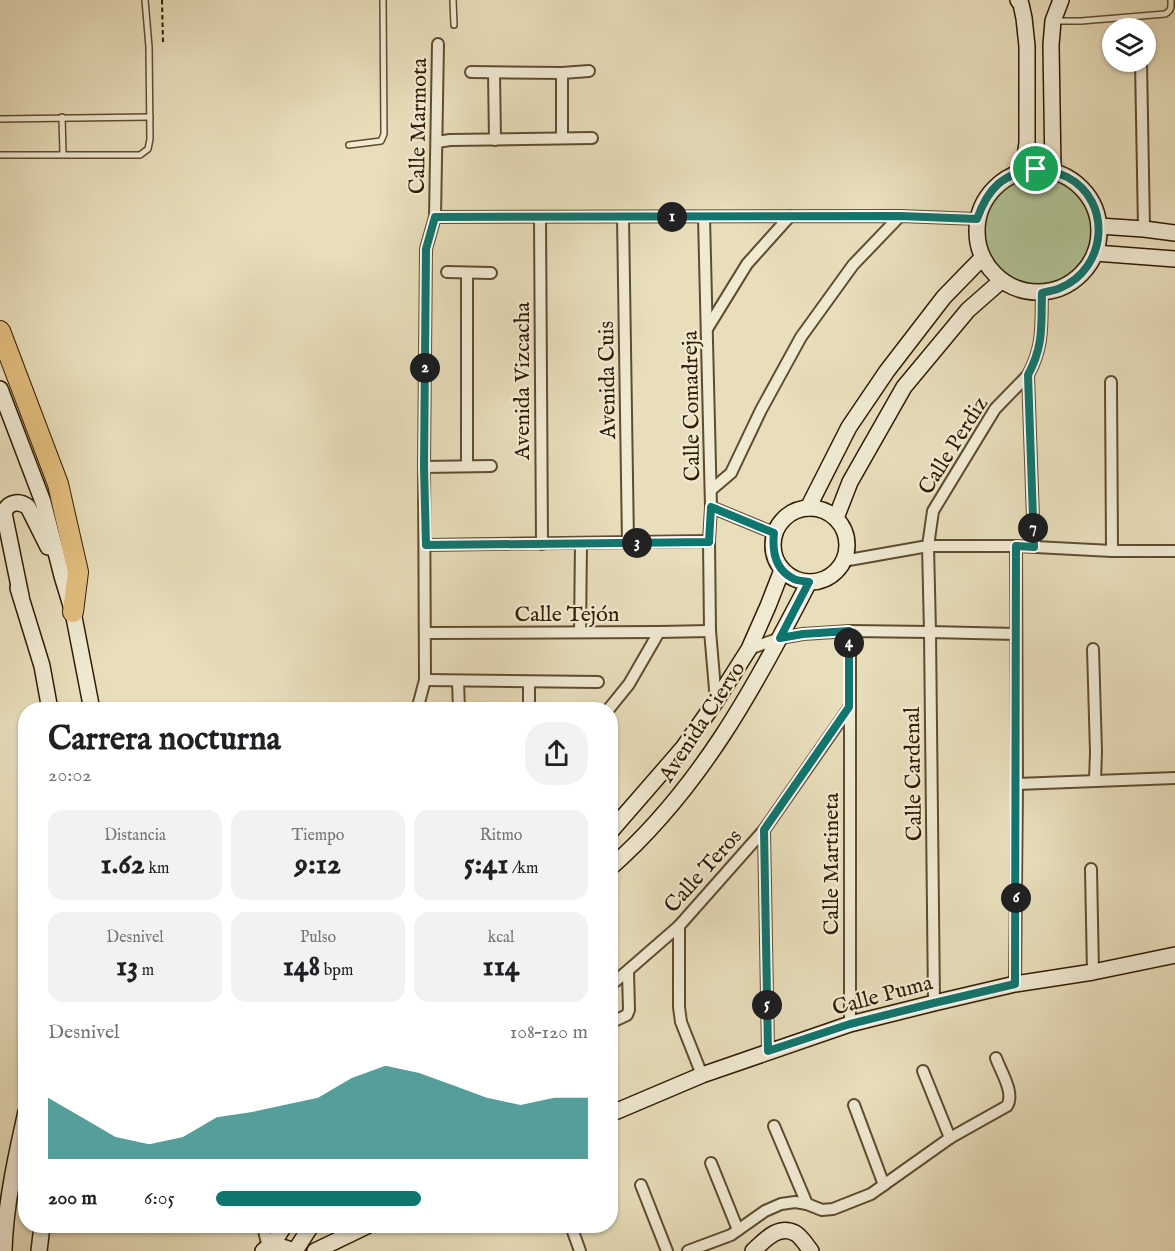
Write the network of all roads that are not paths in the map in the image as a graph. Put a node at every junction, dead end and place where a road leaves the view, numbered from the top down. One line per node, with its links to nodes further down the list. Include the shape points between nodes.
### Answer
1 (145, 0): 18 (lane)
2 (383, 0): 24 (lane, via 384,134 381,141)
3 (453, 0): 8 (lane)
4 (1018, 0): 11 (street)
5 (1061, 0): 7 (street)
6 (1171, 0): 7 (lane, via 1172,8 1165,14)
7 (1053, 21): 10 (street)
8 (454, 25)
9 (438, 44): 23 (street, Calle Marmota)
10 (1051, 45): 11 (street); 28 (street)
11 (1027, 46): 27 (street, via 1027,143)
12 (590, 71): 16 (street)
13 (471, 72): 14 (street)
14 (494, 72): 16 (street); 22 (street)
15 (1141, 72): 37 (street)
16 (562, 73): 20 (street)
17 (62, 117): 18 (lane); 19 (lane); 26 (lane)
18 (150, 117): 26 (lane, via 148,149 140,155)
19 (0, 119)
20 (562, 138): 21 (street); 22 (street)
21 (592, 138)
22 (495, 140): 23 (street)
23 (437, 142): 31 (street, Calle Marmota)
24 (349, 145)
25 (0, 154): 26 (lane)
26 (63, 154)
27 (1023, 171): 28 (street); 35 (street, via 993,188)
28 (1053, 171): 36 (street, via 1082,189 1092,203)
29 (790, 216): 30 (street); 34 (street); 47 (street, via 747,264)
30 (900, 216): 35 (street); 57 (street, via 854,265 801,337 731,472)
31 (435, 217): 32 (street); 56 (street, Calle Marmota, via 426,249)
32 (540, 217): 33 (street); 65 (street, Avenida Vizcacha)
33 (623, 217): 34 (street); 64 (street, Avenida Cuis)
34 (704, 217): 47 (street, Calle Comadreja)
35 (977, 219): 40 (street, via 976,239)
36 (1099, 226): 37 (street); 39 (street)
37 (1144, 229): 38 (street)
38 (1175, 233)
39 (1095, 253): 41 (street); 46 (street, via 1075,280)
40 (982, 258): 45 (street); 49 (street, via 944,297)
41 (1175, 260)
42 (447, 272): 43 (street)
43 (467, 273): 44 (street); 54 (street)
44 (491, 273)
45 (1001, 281): 46 (street, via 1021,290); 52 (street, via 968,310)
46 (1042, 293): 50 (street, via 1040,346)
47 (707, 329): 57 (street, Calle Comadreja)
48 (0, 331): 78 (highway, via 58,484 78,572)
49 (886, 371): 52 (street); 59 (street, via 849,427)
50 (1028, 375): 68 (street, Calle Perdiz, via 995,409 933,511); 70 (street)
51 (1111, 382): 71 (street)
52 (904, 387): 60 (street, via 850,482)
53 (0, 389): 75 (street, via 43,502)
54 (467, 466): 55 (street); 56 (street)
55 (491, 466)
56 (424, 467): 67 (street, Calle Marmota)
57 (711, 490): 58 (street, Calle Comadreja)
58 (711, 507): 61 (street); 63 (street, Calle Comadreja)
59 (808, 508): 60 (street, via 823,510); 61 (street, via 794,511)
60 (836, 518): 73 (street, via 847,541)
61 (774, 533): 74 (street, via 775,559)
62 (0, 539): 77 (street)
63 (709, 542): 64 (street); 79 (street, Calle Comadreja)
64 (628, 543): 66 (street)
65 (542, 544): 66 (street); 67 (street)
66 (580, 544): 81 (street)
67 (426, 545): 84 (street, Calle Marmota)
68 (928, 546): 69 (street); 73 (street); 83 (street, Calle Cardenal)
69 (1016, 546): 70 (street); 85 (street)
70 (1034, 547): 71 (street)
71 (1112, 551): 72 (street)
72 (1175, 551)
73 (843, 561): 76 (street, via 833,574)
74 (782, 570): 76 (street, via 794,579); 87 (street, Avenida Ciervo)
75 (62, 576): 77 (street, via 28,507 23,503 10,504 4,513); 78 (street)
76 (809, 582): 86 (street, Avenida Ciervo)
77 (21, 596): 94 (street)
78 (74, 612): 95 (street)
79 (710, 630): 82 (street, Calle Tejón); 93 (street, Calle Comadreja)
80 (849, 631): 83 (street); 86 (street); 100 (street, Calle Martineta)
81 (580, 632): 82 (street, Calle Tejón); 84 (street, Calle Tejón)
82 (658, 632): 99 (street)
83 (930, 632): 85 (street); 116 (street, Calle Cardenal)
84 (425, 633): 89 (street, Calle Marmota)
85 (1016, 634): 103 (street)
86 (780, 638): 87 (street); 107 (street, Avenida Ciervo, via 706,762)
87 (749, 649): 93 (street, Avenida Ciervo)
88 (1093, 649): 102 (street)
89 (425, 680): 90 (street); 96 (street, Calle Marmota)
90 (458, 681): 91 (street); 97 (street)
91 (529, 682): 92 (street); 98 (street)
92 (598, 682)
93 (716, 701): 104 (street, Avenida Ciervo)
94 (49, 702)
95 (91, 702)
96 (419, 702)
97 (459, 702)
98 (529, 702)
99 (614, 702)
100 (849, 707): 105 (street, Calle Teros); 118 (street, Calle Martineta)
101 (1175, 778): 102 (street)
102 (1095, 781): 103 (street)
103 (1017, 784): 115 (street)
104 (618, 823)
105 (764, 830): 110 (street, Calle Teros); 119 (street)
106 (618, 834): 107 (street)
107 (635, 846): 108 (street, Avenida Ciervo)
108 (618, 861)
109 (1091, 869): 113 (street)
110 (679, 926): 112 (street, Calle Teros); 122 (street, via 681,1022)
111 (1175, 955): 113 (street, Calle Puma)
112 (628, 972): 114 (street, Calle Teros); 117 (street, via 629,1010)
113 (1093, 972): 115 (street, Calle Puma)
114 (618, 980)
115 (1015, 984): 116 (street, Calle Puma)
116 (934, 1003): 118 (street, Calle Puma)
117 (618, 1019)
118 (850, 1024): 119 (street, Calle Puma)
119 (768, 1051): 122 (street, Calle Puma)
120 (996, 1058): 126 (street, via 1011,1100 1007,1106)
121 (922, 1071): 126 (street)
122 (702, 1075): 124 (street, Calle Puma)
123 (854, 1105): 130 (street)
124 (618, 1111)
125 (774, 1126): 131 (street)
126 (950, 1137): 130 (street)
127 (18, 1146): 140 (street)
128 (711, 1162): 132 (street)
129 (641, 1185): 145 (street)
130 (884, 1185): 131 (street, via 832,1209)
131 (807, 1204): 132 (street, via 781,1204)
132 (738, 1230): 146 (street)
133 (41, 1233): 141 (street)
134 (264, 1233): 139 (street)
135 (279, 1233): 139 (street)
136 (307, 1233): 142 (street)
137 (352, 1233): 143 (street)
138 (574, 1233): 144 (street)
139 (267, 1249): 142 (street, via 285,1247)
140 (4, 1251)
141 (39, 1251)
142 (293, 1251)
143 (315, 1251)
144 (580, 1251)
145 (667, 1251)
146 (688, 1251)
147 (753, 1251): 148 (street, via 774,1232 786,1230 796,1233)
148 (811, 1251)

